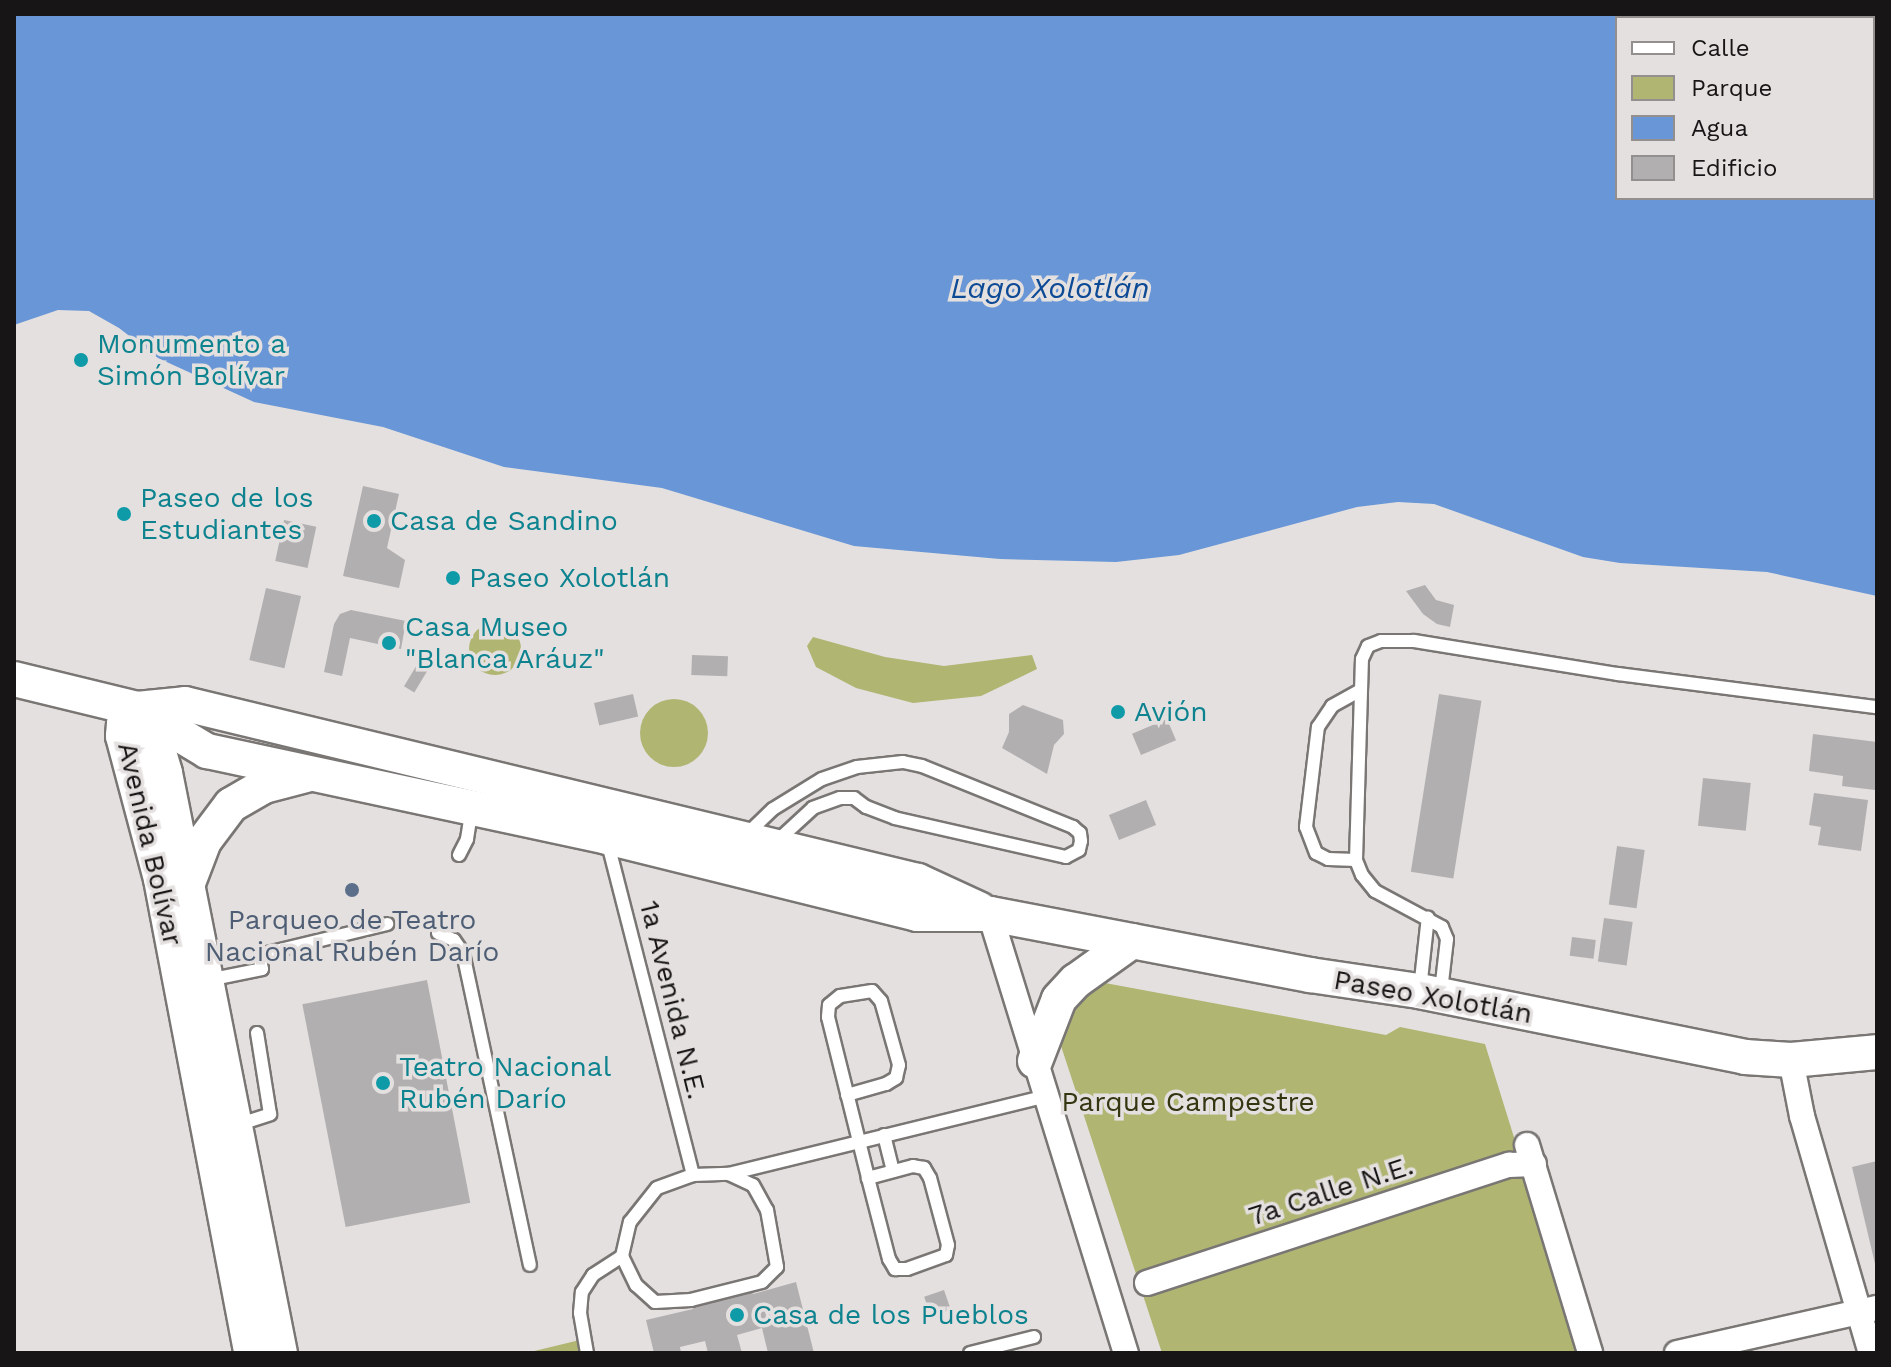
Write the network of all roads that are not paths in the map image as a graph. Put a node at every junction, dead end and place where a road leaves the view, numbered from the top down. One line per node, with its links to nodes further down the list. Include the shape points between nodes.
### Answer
1 (14, 679): 4 (street, Paseo Xolotlán, via 71,693)
2 (1361, 690): 3 (lane, via 1368,646 1414,641); 12 (lane); 12 (lane, via 1332,706 1318,727 1306,827 1316,853)
3 (1877, 707)
4 (130, 722): 6 (street, Paseo Xolotlán, via 198,748); 7 (street, Paseo Xolotlán, via 185,704); 13 (street, Avenida Bolívar, via 151,725); 39 (street, Avenida Bolívar)
5 (857, 767): 8 (lane, via 849,783); 8 (lane, via 922,766 1073,827 1080,833 1079,850 1066,857 895,818); 11 (lane, via 822,779 759,820)
6 (312, 774): 7 (street, Paseo Xolotlán); 13 (street, via 264,786 231,805 204,841)
7 (475, 791): 9 (street, Paseo Xolotlán); 10 (lane); 11 (street, Paseo Xolotlán)
8 (854, 798): 11 (lane, via 813,808)
9 (607, 837): 11 (street, Paseo Xolotlán); 32 (lane, 1a Avenida N.E.)
10 (459, 855)
11 (752, 857): 14 (street, Paseo Xolotlán, via 918,881)
12 (1356, 860): 15 (lane, via 1375,891)
13 (188, 883): 19 (street, Avenida Bolívar)
14 (990, 914): 18 (street, Paseo Xolotlán); 24 (street)
15 (1428, 917): 20 (lane); 20 (lane, via 1442,927 1447,939)
16 (387, 924): 19 (lane, via 259,955 262,969)
17 (438, 933): 35 (lane, via 454,940 463,953)
18 (1132, 941): 20 (street, Paseo Xolotlán); 24 (street, via 1059,999)
19 (208, 980): 27 (street, Avenida Bolívar)
20 (1430, 994): 23 (street, Paseo Xolotlán, via 1745,1057)
21 (257, 1033): 27 (lane, via 270,1114)
22 (1877, 1052): 23 (street, Paseo Xolotlán)
23 (1791, 1060): 37 (street, via 1802,1116)
24 (1035, 1061): 26 (street)
25 (847, 1095): 25 (lane, via 829,1005 858,990 872,991 881,1001 899,1065 896,1078); 29 (lane)
26 (1046, 1096): 28 (lane); 43 (street)
27 (237, 1125): 40 (street, Avenida Bolívar)
28 (884, 1135): 29 (lane); 30 (lane)
29 (859, 1141): 31 (lane); 33 (lane)
30 (893, 1171): 33 (lane); 33 (lane, via 924,1168 948,1245 946,1255 895,1269)
31 (729, 1174): 32 (lane); 34 (lane, via 753,1185 767,1210 777,1267 762,1282 691,1300 655,1302 636,1285)
32 (693, 1175): 34 (lane, via 657,1188 630,1222)
33 (868, 1178)
34 (622, 1256): 41 (lane, via 593,1275 582,1292)
35 (530, 1265)
36 (1147, 1283): 44 (street, 7a Calle N.E., via 1530,1154)
37 (1868, 1310): 45 (street); 46 (street)
38 (1034, 1337): 42 (lane)
39 (251, 1353)
40 (280, 1353)
41 (587, 1353)
42 (970, 1353)
43 (1126, 1353)
44 (1590, 1353)
45 (1677, 1353)
46 (1871, 1353)

